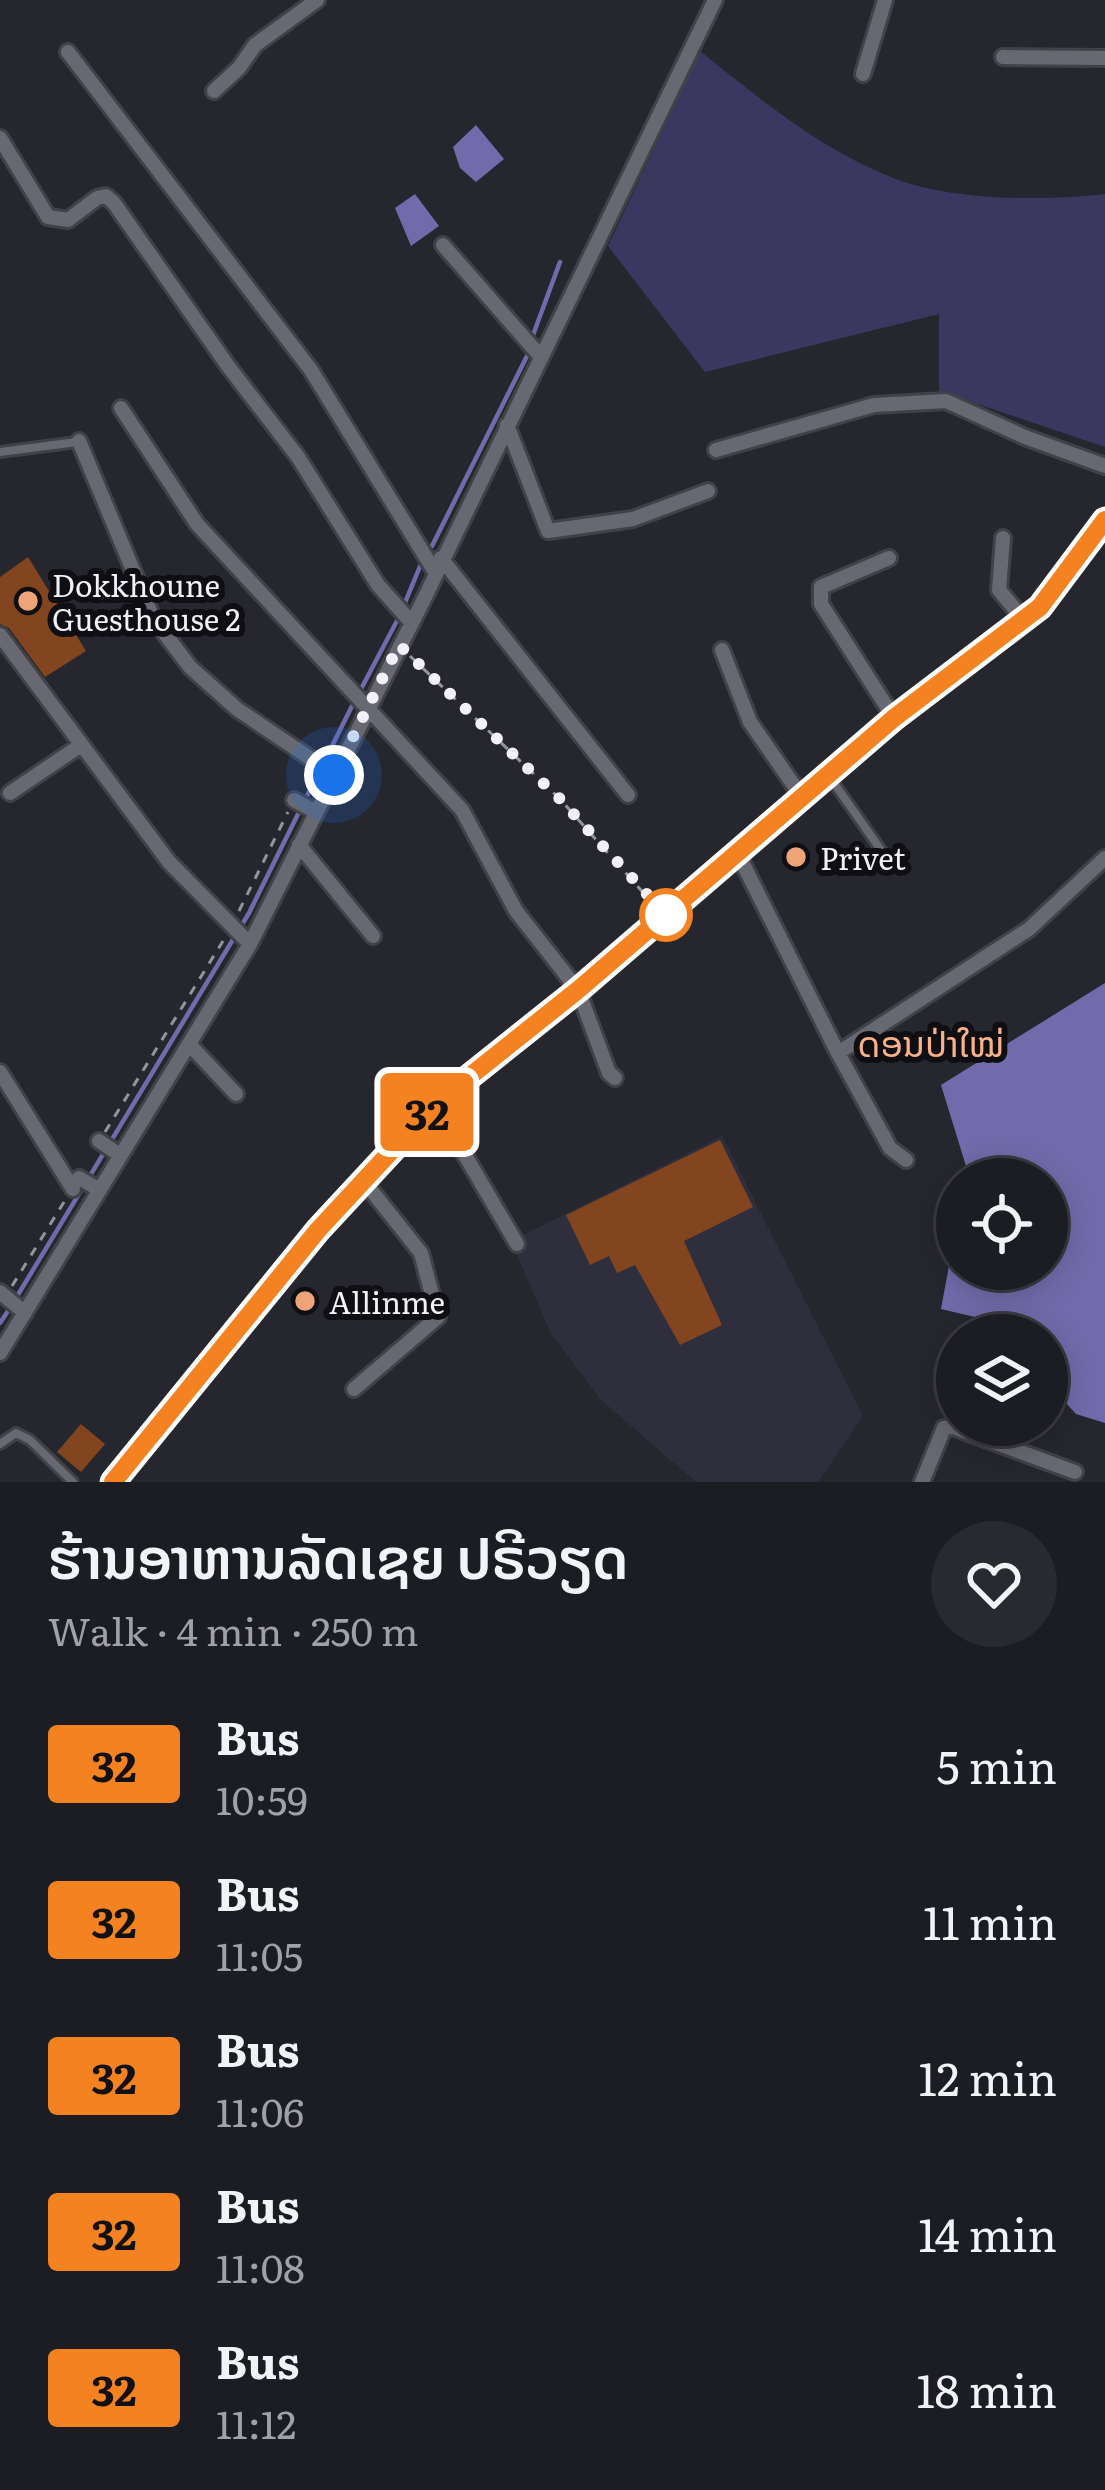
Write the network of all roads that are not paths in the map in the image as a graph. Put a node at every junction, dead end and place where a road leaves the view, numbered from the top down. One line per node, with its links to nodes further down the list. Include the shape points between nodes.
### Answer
1 (316, 0): 8 (street, via 266,36)
2 (715, 0): 11 (street)
3 (885, 0): 7 (street)
4 (68, 52): 22 (street, via 311,370)
5 (1003, 57): 6 (street)
6 (1105, 58)
7 (862, 74)
8 (214, 91)
9 (0, 138): 23 (street, via 48,218 68,220 97,198 114,203)
10 (442, 245): 11 (street)
11 (541, 357): 13 (street)
12 (121, 408): 27 (street, via 197,524)
13 (507, 425): 18 (street, via 548,531 633,519); 22 (street)
14 (79, 441): 16 (lane); 30 (street, via 153,619 222,695)
15 (716, 450): 17 (street, via 874,405 946,401)
16 (0, 452)
17 (1105, 466)
18 (708, 490)
19 (1105, 520): 24 (street)
20 (1003, 538): 24 (street, via 999,590)
21 (889, 558): 28 (street, via 819,593)
22 (438, 565): 23 (street); 33 (street)
23 (408, 619): 27 (street)
24 (1024, 620): 28 (street)
25 (0, 635): 29 (street)
26 (722, 650): 34 (street, via 750,722)
27 (369, 708): 30 (street); 41 (street, via 462,809 516,911)
28 (894, 718): 31 (street)
29 (81, 745): 32 (street); 39 (street, via 169,862)
30 (327, 770): 35 (street, via 304,805)
31 (828, 775): 34 (street); 37 (lane)
32 (10, 793)
33 (628, 794)
34 (802, 797): 36 (street)
35 (298, 845): 39 (street); 40 (street)
36 (737, 852): 41 (street); 43 (street)
37 (883, 853)
38 (1105, 857): 43 (street, via 1029,929)
39 (240, 935): 42 (street)
40 (373, 936)
41 (578, 990): 45 (street); 47 (street)
42 (189, 1044): 46 (street); 50 (street)
43 (838, 1053): 48 (street, via 890,1148)
44 (0, 1072): 50 (street)
45 (616, 1078)
46 (236, 1094)
47 (435, 1104): 49 (street); 51 (street)
48 (906, 1160)
49 (363, 1180): 54 (street, via 422,1253 438,1317); 58 (street)
50 (86, 1185): 52 (street)
51 (517, 1244)
52 (11, 1302): 53 (street)
53 (0, 1353)
54 (354, 1389)
55 (0, 1444): 57 (lane, via 16,1433 30,1440)
56 (1075, 1472): 59 (street, via 953,1427 944,1428)
57 (73, 1482)
58 (112, 1482)
59 (922, 1482)

